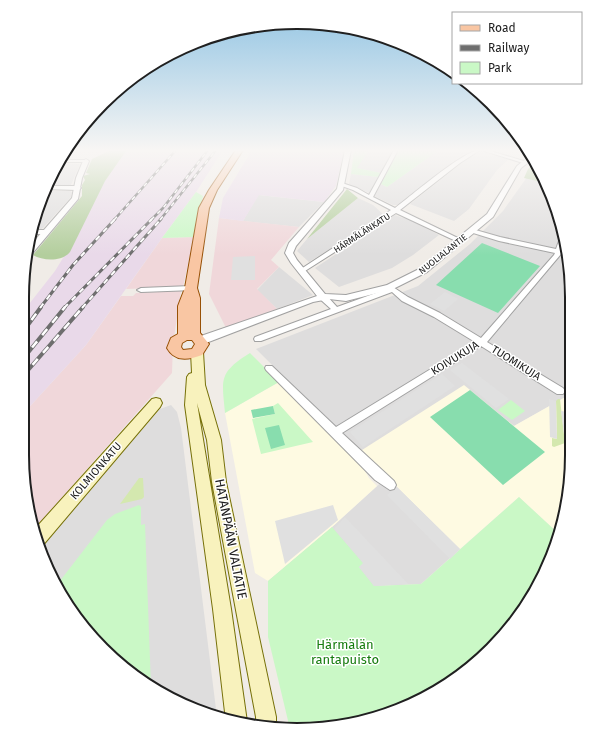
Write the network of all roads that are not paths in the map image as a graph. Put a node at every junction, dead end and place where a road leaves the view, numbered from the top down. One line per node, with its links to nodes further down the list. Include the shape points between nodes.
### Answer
1 (216, 185): 18 (main road, via 204,208)
2 (377, 185): 8 (street)
3 (428, 185): 9 (street, HÄRMÄLÄNKATU)
4 (508, 185): 10 (street, NUOLIALANTIE, via 490,215)
5 (342, 186): 8 (street, via 355,189); 17 (street, via 290,248 290,256)
6 (52, 188): 7 (street)
7 (78, 188): 12 (street, via 75,199)
8 (370, 198): 9 (street)
9 (396, 210): 13 (street); 17 (street, HÄRMÄLÄNKATU)
10 (472, 231): 13 (street, NUOLIALANTIE); 15 (street)
11 (37, 232): 12 (street)
12 (45, 232): 14 (street)
13 (460, 241): 19 (street, NUOLIALANTIE, via 424,270)
14 (34, 246)
15 (561, 252)
16 (561, 253): 25 (street, KOIVUKUJA)
17 (303, 270): 21 (street)
18 (191, 288): 20 (street); 26 (main road, via 184,306)
19 (391, 288): 21 (street, NUOLIALANTIE, via 346,298); 22 (street); 25 (street, TUOMIKUJA, via 405,299)
20 (141, 290)
21 (324, 298): 22 (street); 23 (street); 26 (street, via 211,341)
22 (346, 306): 23 (street)
23 (336, 310): 24 (street)
24 (258, 339)
25 (482, 342): 28 (street, TUOMIKUJA); 30 (street, KOIVUKUJA)
26 (195, 344): 33 (main road, HATANPÄÄN VALTATIE, via 191,405); 34 (main road, HATANPÄÄN VALTATIE, via 199,385 214,440 219,482)
27 (269, 368): 30 (street)
28 (560, 391)
29 (156, 403): 32 (main road, KOLMIONKATU)
30 (336, 432): 31 (street)
31 (390, 485)
32 (41, 534)
33 (237, 716)
34 (266, 721)

